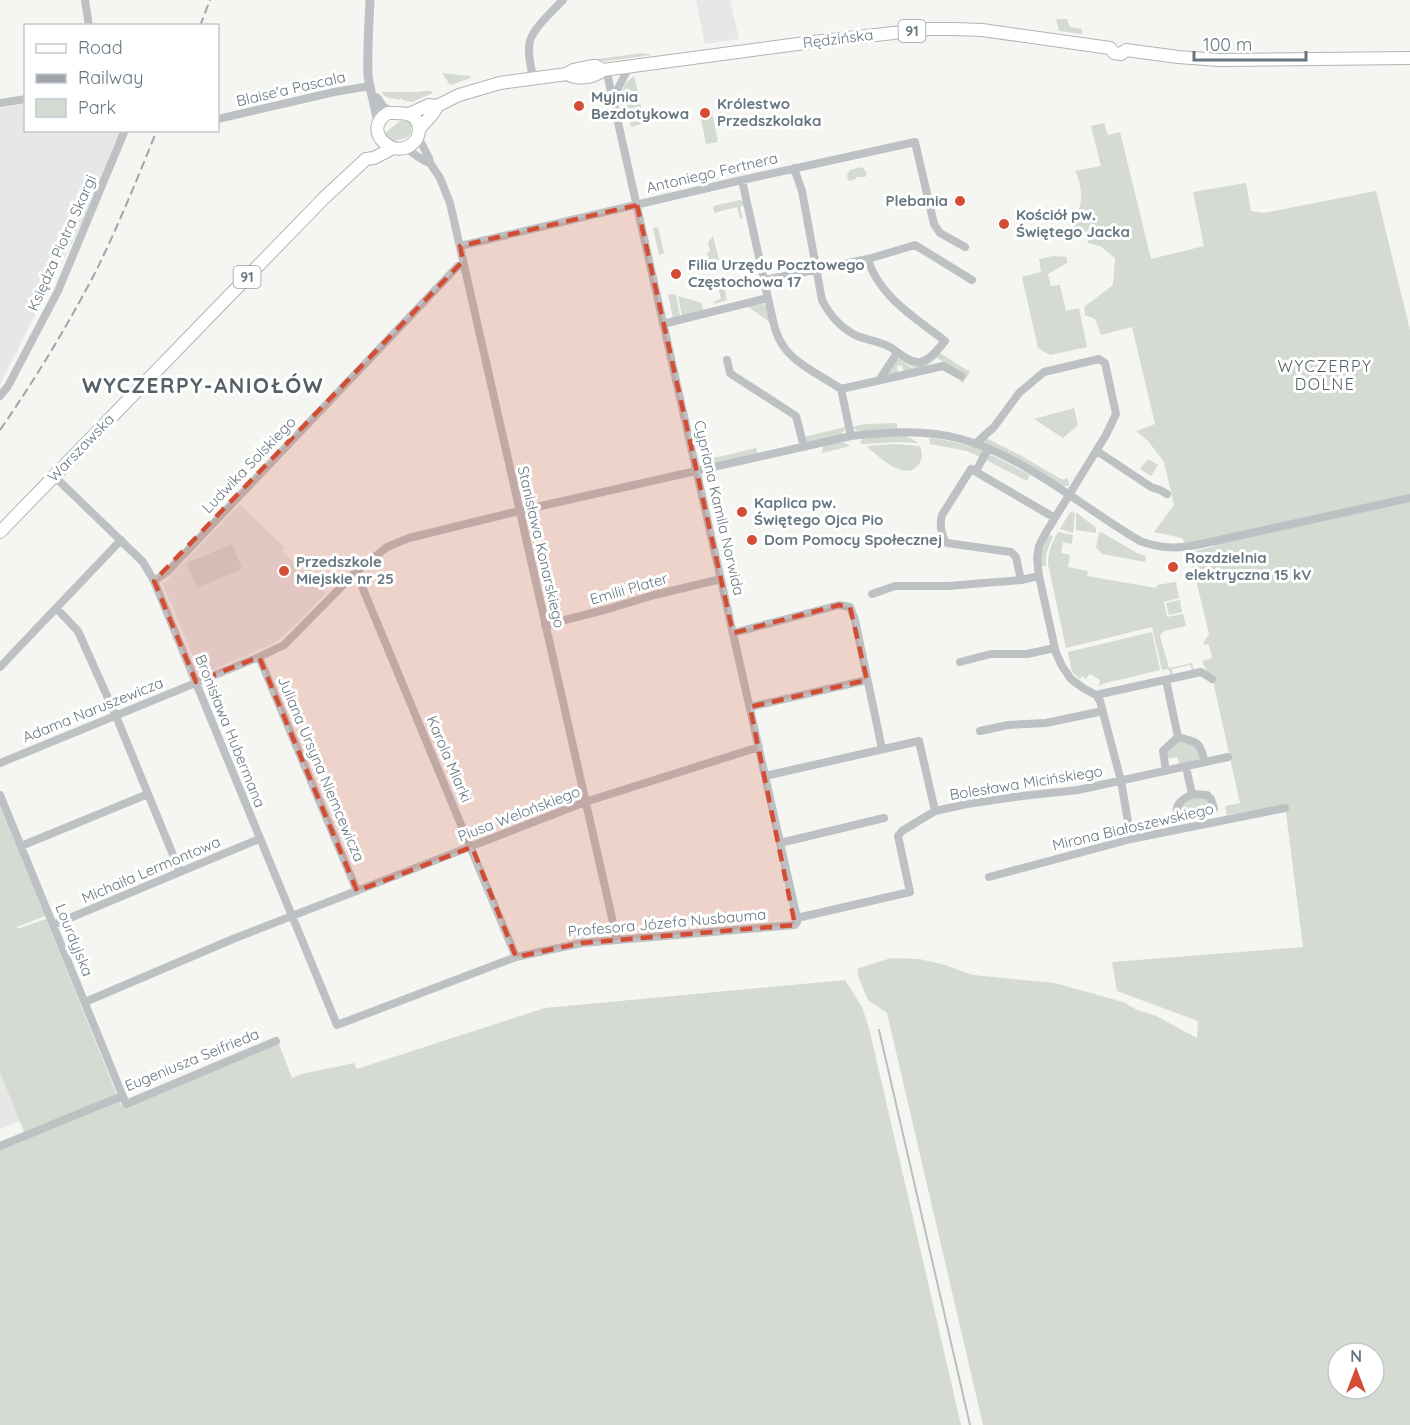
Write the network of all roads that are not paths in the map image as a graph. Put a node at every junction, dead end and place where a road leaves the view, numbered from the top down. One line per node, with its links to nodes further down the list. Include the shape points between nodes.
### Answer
1 (85, 0): 4 (street)
2 (370, 0): 9 (street)
3 (563, 0): 8 (street, via 531,40)
4 (89, 24)
5 (1410, 58): 6 (main road, Rędzińska / 91, via 1220,60 1126,50 1115,44 1110,48 955,28)
6 (629, 67): 7 (main road, Rędzińska / 91); 10 (street)
7 (604, 70): 8 (main road, 91, via 573,78 567,74); 10 (street, Cypriana Kamila Norwida)
8 (533, 78): 13 (main road, 91, via 480,88)
9 (371, 91): 14 (street); 16 (street, Blaise'a Pascala, via 334,92); 17 (street)
10 (613, 98): 25 (street, Cypriana Kamila Norwida)
11 (24, 99): 12 (street)
12 (0, 103)
13 (437, 106): 15 (main road, 91, via 429,105); 19 (main road, 91)
14 (393, 113): 15 (main road, 91); 17 (main road, 91, via 385,115)
15 (409, 114): 19 (main road, via 415,120)
16 (219, 119)
17 (378, 129): 20 (main road, via 384,144); 21 (main road, Warszawska / 91)
18 (124, 132): 40 (street, Księdza Piotra Skargi, via 58,291)
19 (418, 134): 20 (main road, 91, via 412,144); 22 (street, Stanisława Konarskiego)
20 (399, 148): 21 (main road, Warszawska / 91); 22 (street, Stanisława Konarskiego)
21 (366, 159): 48 (main road, Warszawska / 91)
22 (430, 163): 26 (street, Stanisława Konarskiego, via 447,194)
23 (794, 168): 24 (street, Antoniego Fertnera); 27 (street, Antoniego Fertnera, via 915,142 934,224 940,233); 30 (street, Antoniego Fertnera)
24 (742, 180): 25 (street, Antoniego Fertnera); 31 (street)
25 (637, 205): 26 (street); 34 (street, Cypriana Kamila Norwida)
26 (460, 246): 29 (street, Stanisława Konarskiego)
27 (965, 247)
28 (868, 259): 30 (street); 32 (street, via 915,245); 35 (street, Antoniego Fertnera, via 890,297 945,341 923,362)
29 (463, 264): 52 (street, Stanisława Konarskiego); 60 (street, Ludwika Solskiego, via 167,572)
30 (816, 270): 31 (street); 35 (street, Antoniego Fertnera, via 822,300 835,321 857,336 889,346)
31 (765, 280): 33 (street)
32 (972, 280)
33 (768, 298): 34 (street); 39 (street, via 776,331 791,356)
34 (663, 324): 47 (street, Cypriana Kamila Norwida)
35 (897, 353): 38 (street)
36 (728, 360): 43 (street, via 730,373 796,416)
37 (961, 376): 38 (street, via 943,366)
38 (880, 379): 39 (street)
39 (841, 389): 41 (street)
40 (0, 396)
41 (851, 436): 42 (street, Adama Naruszewicza, via 904,432 940,435); 43 (street, Adama Naruszewicza)
42 (975, 444): 44 (street, Adama Naruszewicza); 45 (street, via 994,427 1019,393 1044,372 1099,359 1105,363 1116,414)
43 (804, 447): 47 (street, Adama Naruszewicza)
44 (988, 449): 46 (street); 49 (street, Adama Naruszewicza)
45 (1097, 450): 49 (street); 50 (street)
46 (976, 471): 53 (street); 59 (street, via 971,469 942,515 940,527 944,538 947,543 1011,552 1016,557)
47 (697, 472): 52 (street, Adama Naruszewicza); 58 (street, Cypriana Kamila Norwida)
48 (54, 476): 54 (main road, Warszawska / 91); 55 (street, Bronisława Hubermana)
49 (1069, 494): 51 (street, Adama Naruszewicza, via 1140,541 1170,548); 53 (street)
50 (1167, 495)
51 (1410, 498)
52 (519, 511): 56 (street, Adama Naruszewicza, via 410,538 387,547); 63 (street, Stanisława Konarskiego)
53 (1054, 518): 57 (street, via 1039,546)
54 (0, 532)
55 (121, 540): 60 (street, Bronisława Hubermana, via 143,562); 62 (street)
56 (356, 572): 66 (street, Adama Naruszewicza, via 284,645); 101 (street, Karola Miarki)
57 (1039, 576): 59 (street); 65 (street)
58 (721, 579): 63 (street, Emilii Plater); 64 (street, Cypriana Kamila Norwida)
59 (1021, 580): 61 (street, via 895,586)
60 (154, 581): 72 (street, Bronisława Hubermana)
61 (872, 594)
62 (57, 609): 68 (street); 76 (street, via 78,631)
63 (545, 625): 91 (street, Stanisława Konarskiego)
64 (733, 633): 70 (street, via 839,605 850,607); 74 (street, Cypriana Kamila Norwida)
65 (1055, 648): 67 (street, via 1027,654 991,654); 73 (street, via 1071,679)
66 (259, 657): 72 (street, Adama Naruszewicza); 104 (street, Juliana Ursyna Niemcewicza)
67 (960, 662)
68 (0, 667)
69 (1212, 679): 71 (street, via 1201,672)
70 (867, 680): 74 (street); 80 (street)
71 (1166, 680): 73 (street); 78 (street)
72 (196, 682): 76 (street, Adama Naruszewicza); 97 (street, Bronisława Hubermana)
73 (1096, 695): 75 (street)
74 (750, 707): 79 (street, Cypriana Kamila Norwida)
75 (1103, 711): 77 (street); 87 (street)
76 (116, 716): 83 (street, Adama Naruszewicza); 88 (street)
77 (980, 731)
78 (1178, 737): 82 (street, via 1199,744); 85 (street, via 1163,751)
79 (759, 747): 86 (street, Cypriana Kamila Norwida); 91 (street, Piusa Welońskiego)
80 (882, 749): 86 (street); 94 (street, via 919,741)
81 (1228, 757): 82 (street, Bolesława Micińskiego)
82 (1205, 762): 84 (street, Bolesława Micińskiego)
83 (0, 763)
84 (1186, 766): 85 (street, Bolesława Micińskiego); 89 (street)
85 (1166, 771): 87 (street, Bolesława Micińskiego)
86 (765, 776): 99 (street, Cypriana Kamila Norwida)
87 (1121, 781): 94 (street, Bolesława Micińskiego); 98 (street)
88 (148, 794): 100 (street); 102 (street)
89 (1192, 794): 92 (street, via 1207,795); 95 (street, via 1177,805)
90 (0, 795): 100 (street, Lourdyjska)
91 (585, 802): 101 (street, Piusa Welońskiego); 108 (street, Stanisława Konarskiego)
92 (1214, 808)
93 (1285, 808): 98 (street, Mirona Białoszewskiego)
94 (935, 811): 106 (street, via 898,836 910,892)
95 (1177, 815)
96 (884, 819): 99 (street)
97 (259, 839): 102 (street, Michaiła Lermontowa); 105 (street, Bronisława Hubermana)
98 (1131, 839): 103 (street, Mirona Białoszewskiego)
99 (780, 843): 106 (street, Cypriana Kamila Norwida)
100 (21, 846): 107 (street, Lourdyjska)
101 (471, 847): 104 (street, Piusa Welońskiego); 109 (street, Karola Miarki)
102 (180, 872): 107 (street, Michaiła Lermontowa)
103 (989, 877)
104 (357, 891): 105 (street, Piusa Welońskiego)
105 (292, 916): 110 (street, Piusa Welońskiego); 111 (street, Bronisława Hubermana)
106 (797, 921): 108 (street, Profesora Józefa Nusbauma, via 792,925)
107 (53, 925): 110 (street, Lourdyjska)
108 (616, 940): 109 (street, Profesora Józefa Nusbauma, via 566,945)
109 (516, 957): 111 (street, Profesora Józefa Nusbauma)
110 (85, 1002): 113 (street, Lourdyjska)
111 (337, 1025)
112 (276, 1041): 113 (street, Eugeniusza Seifrieda, via 126,1104)
113 (122, 1096): 114 (street)
114 (0, 1146)

